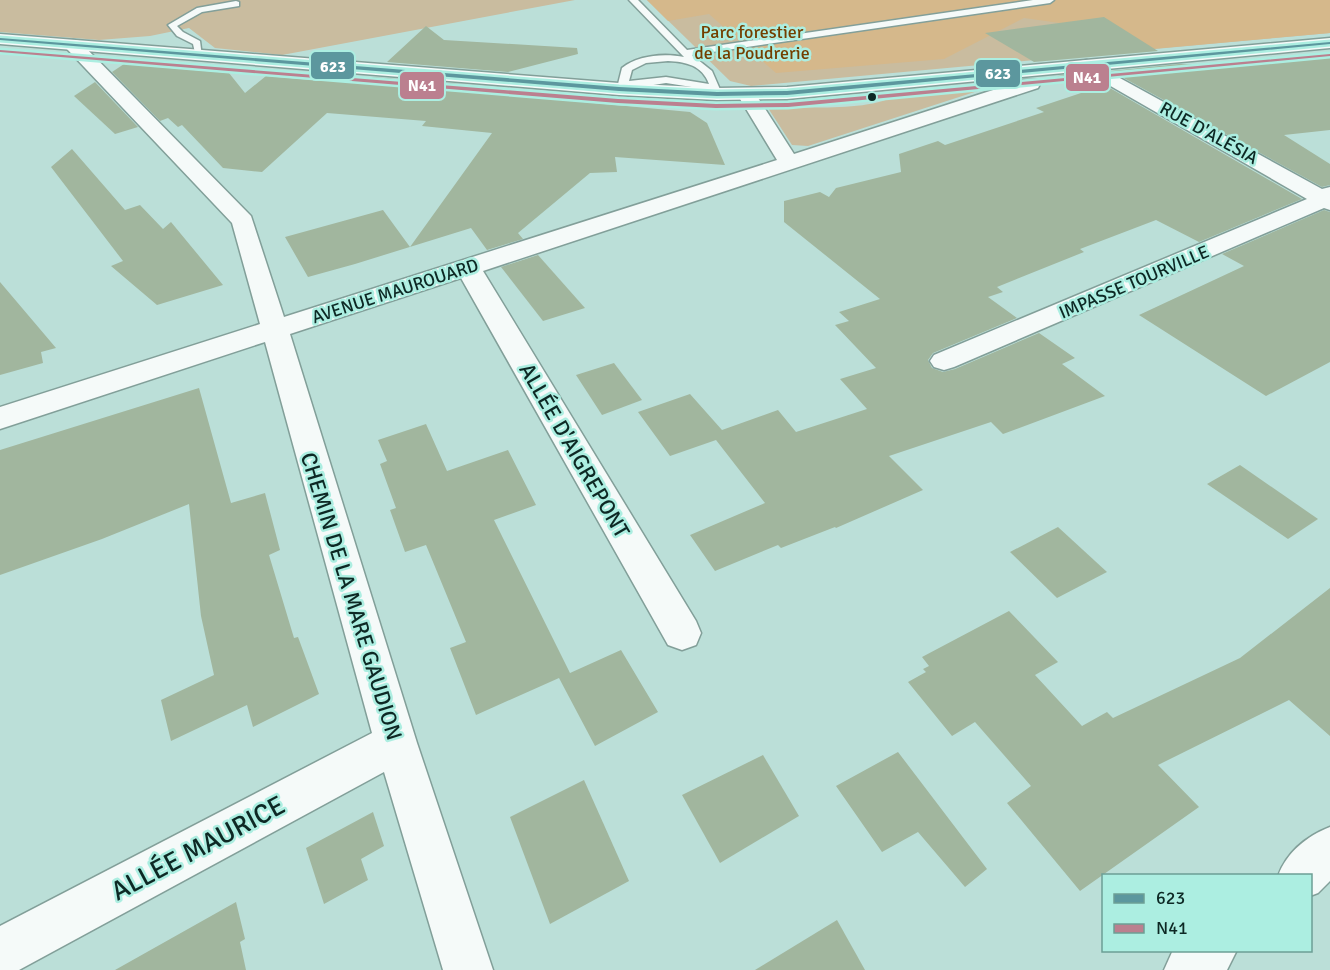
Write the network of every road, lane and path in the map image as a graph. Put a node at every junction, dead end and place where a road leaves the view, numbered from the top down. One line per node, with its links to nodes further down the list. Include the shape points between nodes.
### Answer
1 (633, 0): 7 (lane)
2 (1050, 0): 7 (lane)
3 (236, 4): 8 (lane, via 200,10 172,25 197,44)
4 (0, 39): 6 (street)
5 (1330, 43): 10 (street)
6 (73, 45): 8 (street); 18 (street, CHEMIN DE LA MARE GAUDION, via 243,221)
7 (685, 53): 9 (lane)
8 (199, 55): 12 (street)
9 (694, 62): 12 (lane, via 672,58 635,62 627,68); 13 (lane, via 706,70)
10 (1087, 65): 14 (street); 16 (street, RUE D'ALÉSIA)
11 (1031, 84): 15 (street, AVENUE MAUROUARD)
12 (621, 87): 13 (street)
13 (716, 91): 14 (street)
14 (746, 94): 15 (street)
15 (789, 163): 17 (street, AVENUE MAUROUARD)
16 (1327, 198): 19 (street, IMPASSE TOURVILLE)
17 (468, 267): 18 (street, AVENUE MAUROUARD); 21 (street, ALLÉE D'AIGREPONT)
18 (273, 330): 20 (street, AVENUE MAUROUARD); 22 (street, CHEMIN DE LA MARE GAUDION)
19 (944, 361)
20 (0, 418)
21 (682, 633)
22 (396, 743): 24 (street, ALLÉE MAURICE); 25 (street, CHEMIN DE LA MARE GAUDION)
23 (1211, 952): 26 (street)
24 (0, 953)
25 (468, 970)
26 (1189, 970)

